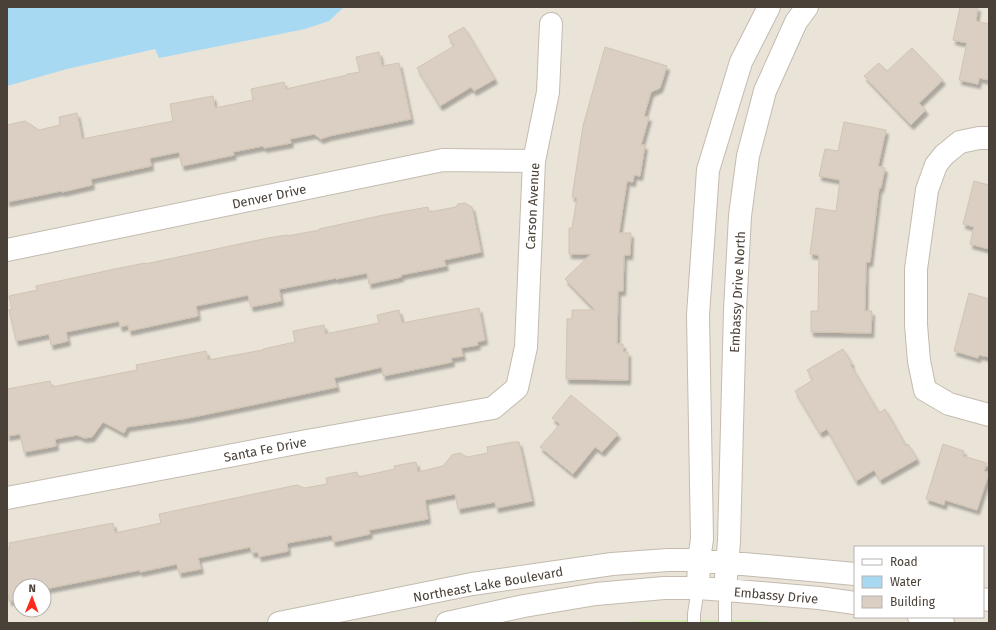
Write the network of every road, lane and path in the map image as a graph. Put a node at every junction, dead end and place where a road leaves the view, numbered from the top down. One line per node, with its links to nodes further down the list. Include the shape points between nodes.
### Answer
1 (769, 7): 10 (street, via 741,62 708,170 698,315 702,539)
2 (807, 7): 11 (street, Embassy Drive North, via 796,22 765,90 748,156 740,216 734,310)
3 (551, 24): 5 (street, Carson Avenue, via 548,92)
4 (989, 138): 8 (street, via 960,142 936,165 927,190 916,269 916,325 924,390 949,404)
5 (534, 161): 6 (street, Denver Drive, via 442,160); 7 (street, Carson Avenue, via 526,347)
6 (7, 250)
7 (517, 388): 9 (street, Santa Fe Drive, via 493,408)
8 (989, 415)
9 (7, 498)
10 (700, 560): 11 (street); 13 (street); 17 (street, Northeast Lake Boulevard, via 612,564 472,584)
11 (727, 562): 12 (street); 14 (street, Embassy Drive North)
12 (854, 574)
13 (698, 588): 14 (street, Embassy Drive); 18 (street, via 596,594); 19 (lane)
14 (725, 590): 15 (street, Embassy Drive); 20 (lane)
15 (854, 603)
16 (922, 618): 21 (street)
17 (279, 623)
18 (447, 623)
19 (694, 623)
20 (724, 623)
21 (943, 623)

